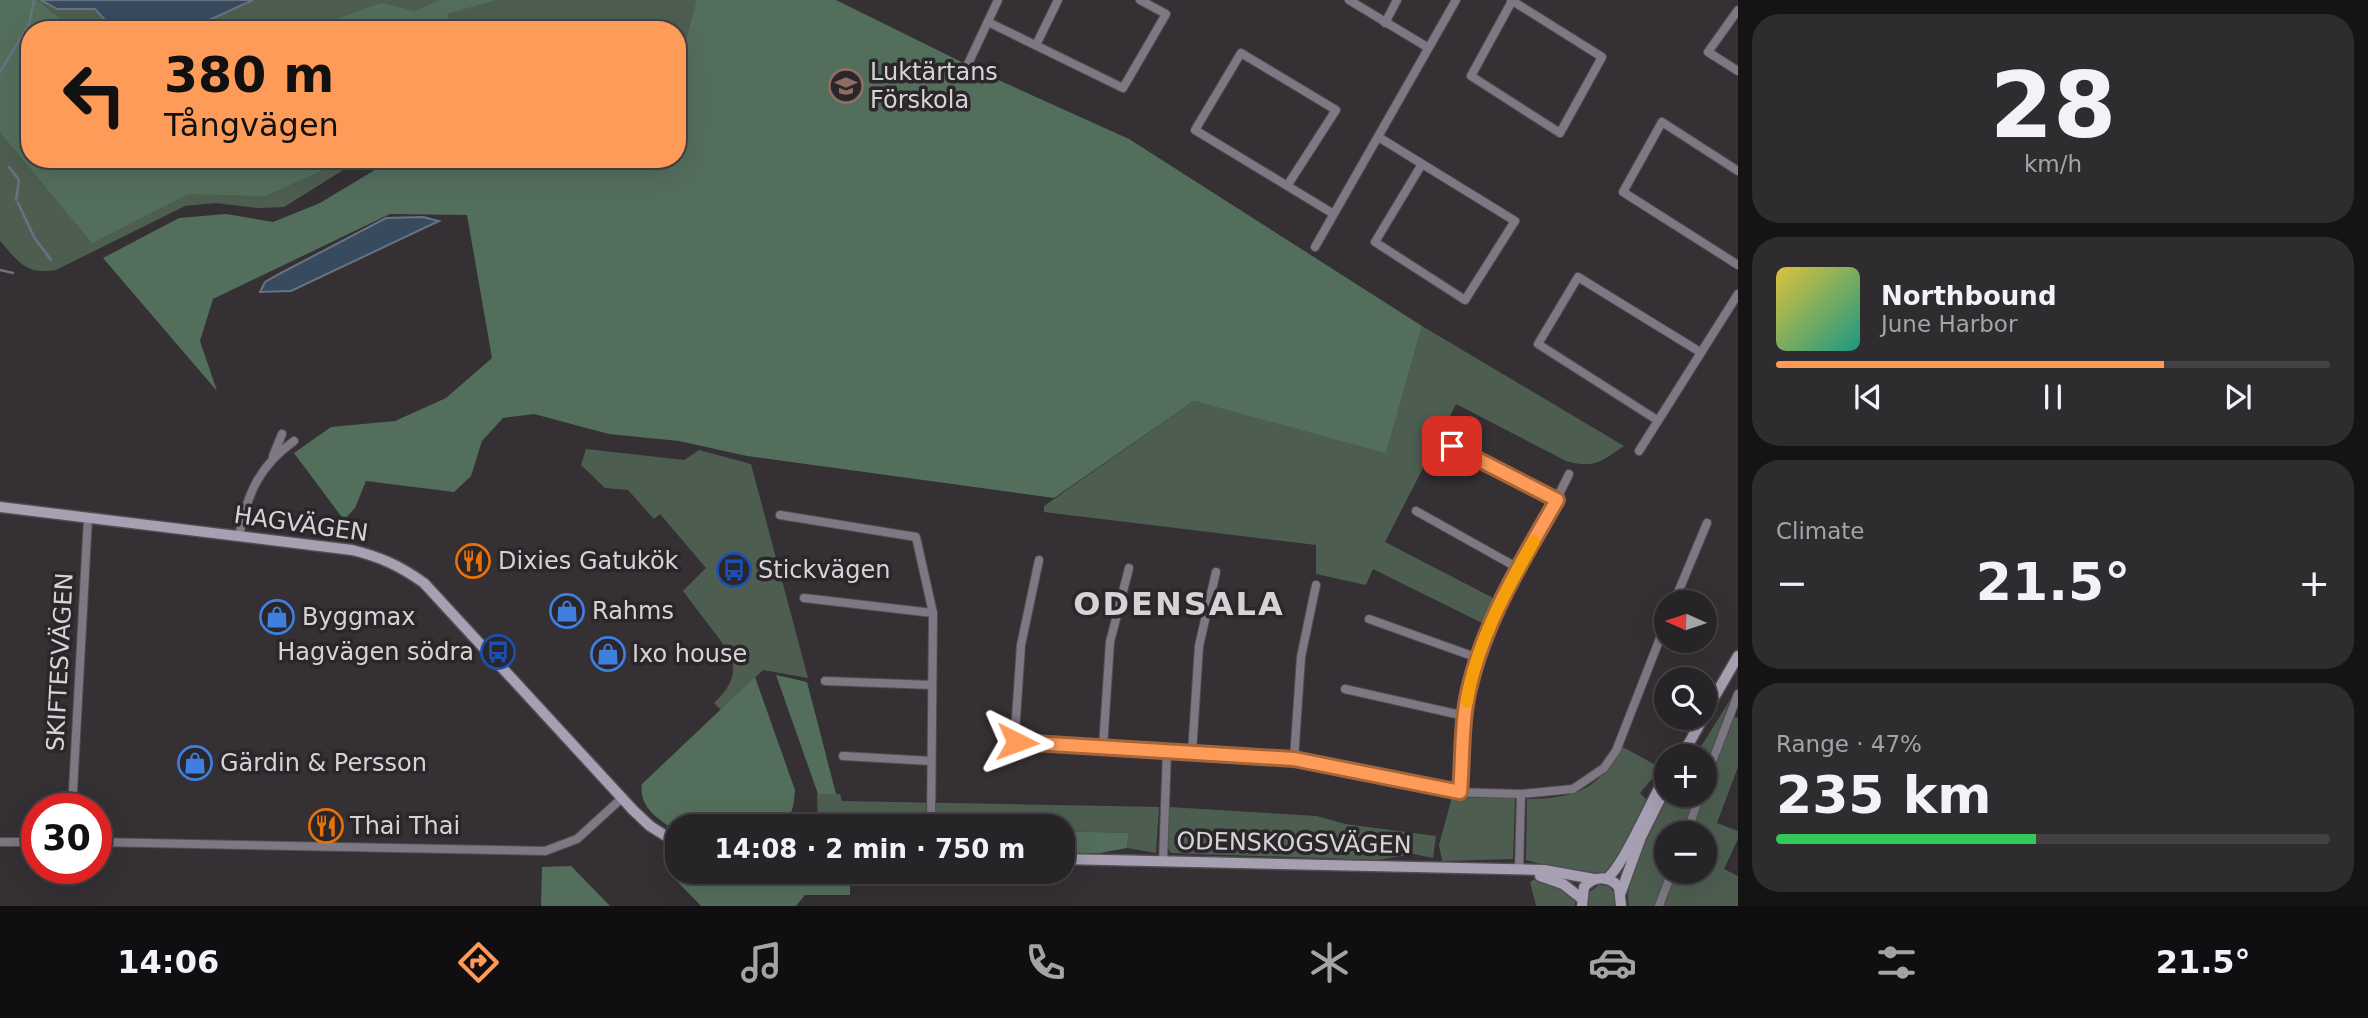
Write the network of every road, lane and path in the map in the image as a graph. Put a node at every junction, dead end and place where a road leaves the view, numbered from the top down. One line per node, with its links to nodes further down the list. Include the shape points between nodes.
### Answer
1 (998, 0): 9 (street)
2 (1058, 0): 11 (street)
3 (1140, 0): 11 (street, via 1166,14 1123,88)
4 (1349, 0): 10 (street)
5 (1397, 0): 10 (street)
6 (1455, 0): 12 (street)
7 (1511, 0): 7 (street, via 1602,57 1560,132 1471,76)
8 (1738, 10): 14 (street, via 1708,52)
9 (988, 22): 11 (street); 13 (street)
10 (1385, 23): 12 (street)
11 (1035, 46)
12 (1427, 47): 15 (street)
13 (967, 66)
14 (1738, 71)
15 (1380, 138): 16 (street); 19 (street)
16 (1422, 164): 16 (street, via 1515,221 1465,300 1374,242)
17 (1738, 171): 21 (street, via 1662,122 1623,192)
18 (1287, 186): 18 (street, via 1195,130 1241,53 1336,110); 19 (street)
19 (1332, 213): 20 (street)
20 (1315, 247)
21 (1738, 265)
22 (1738, 294): 23 (street)
23 (1700, 352): 24 (street); 24 (street, via 1578,277 1538,344)
24 (1657, 420): 28 (street)
25 (282, 434): 29 (street)
26 (294, 441): 29 (street)
27 (1452, 446): 31 (street)
28 (1639, 451)
29 (273, 456): 37 (street, via 246,499)
30 (1569, 474): 31 (street)
31 (1557, 500): 40 (street)
32 (0, 507): 35 (street, HAGVÄGEN)
33 (1416, 512): 40 (street)
34 (780, 515): 45 (street, via 916,537)
35 (88, 517): 37 (street, HAGVÄGEN); 65 (street, SKIFTESVÄGEN)
36 (1707, 523): 43 (street)
37 (239, 536): 68 (street, HAGVÄGEN, via 352,550 401,566 424,583)
38 (1039, 560): 57 (street, via 1021,645 1017,742)
39 (1129, 568): 57 (street, via 1110,642)
40 (1518, 569): 49 (street)
41 (1216, 572): 60 (street, via 1199,646)
42 (1317, 585): 62 (street, via 1301,657)
43 (1679, 590)
44 (804, 598): 45 (street)
45 (933, 613): 51 (street)
46 (1369, 619): 49 (street)
47 (1654, 653): 66 (street, via 1616,751 1604,768 1573,789)
48 (1738, 656): 53 (street)
49 (1478, 658): 56 (street)
50 (825, 681): 51 (street)
51 (932, 685): 63 (street)
52 (1345, 689): 56 (street)
53 (1717, 693)
54 (1738, 694): 55 (street)
55 (1735, 710): 59 (street)
56 (1465, 716): 64 (street)
57 (1103, 747): 58 (street)
58 (1167, 751): 60 (street); 76 (street)
59 (1717, 752)
60 (1192, 753): 62 (street)
61 (843, 756): 63 (street)
62 (1294, 759): 64 (street)
63 (931, 761): 70 (street)
64 (1460, 792): 66 (street)
65 (73, 793)
66 (1521, 794): 77 (street)
67 (1654, 797): 78 (street, via 1620,866)
68 (622, 798): 71 (street); 74 (street, via 577,839 545,851)
69 (1656, 807): 81 (street)
70 (931, 814)
71 (665, 835)
72 (0, 842): 73 (street)
73 (21, 842)
74 (112, 842)
75 (1075, 859): 76 (street, ODENSKOGSVÄGEN)
76 (1163, 862): 77 (street, ODENSKOGSVÄGEN)
77 (1521, 870): 79 (street, ODENSKOGSVÄGEN); 82 (street, ODENSKOGSVÄGEN, via 1563,884)
78 (1606, 878): 79 (street, ODENSKOGSVÄGEN); 81 (street)
79 (1594, 879): 82 (street, via 1584,887)
80 (1667, 884): 84 (street)
81 (1621, 892): 83 (street)
82 (1581, 903)
83 (1622, 906)
84 (1659, 906)

